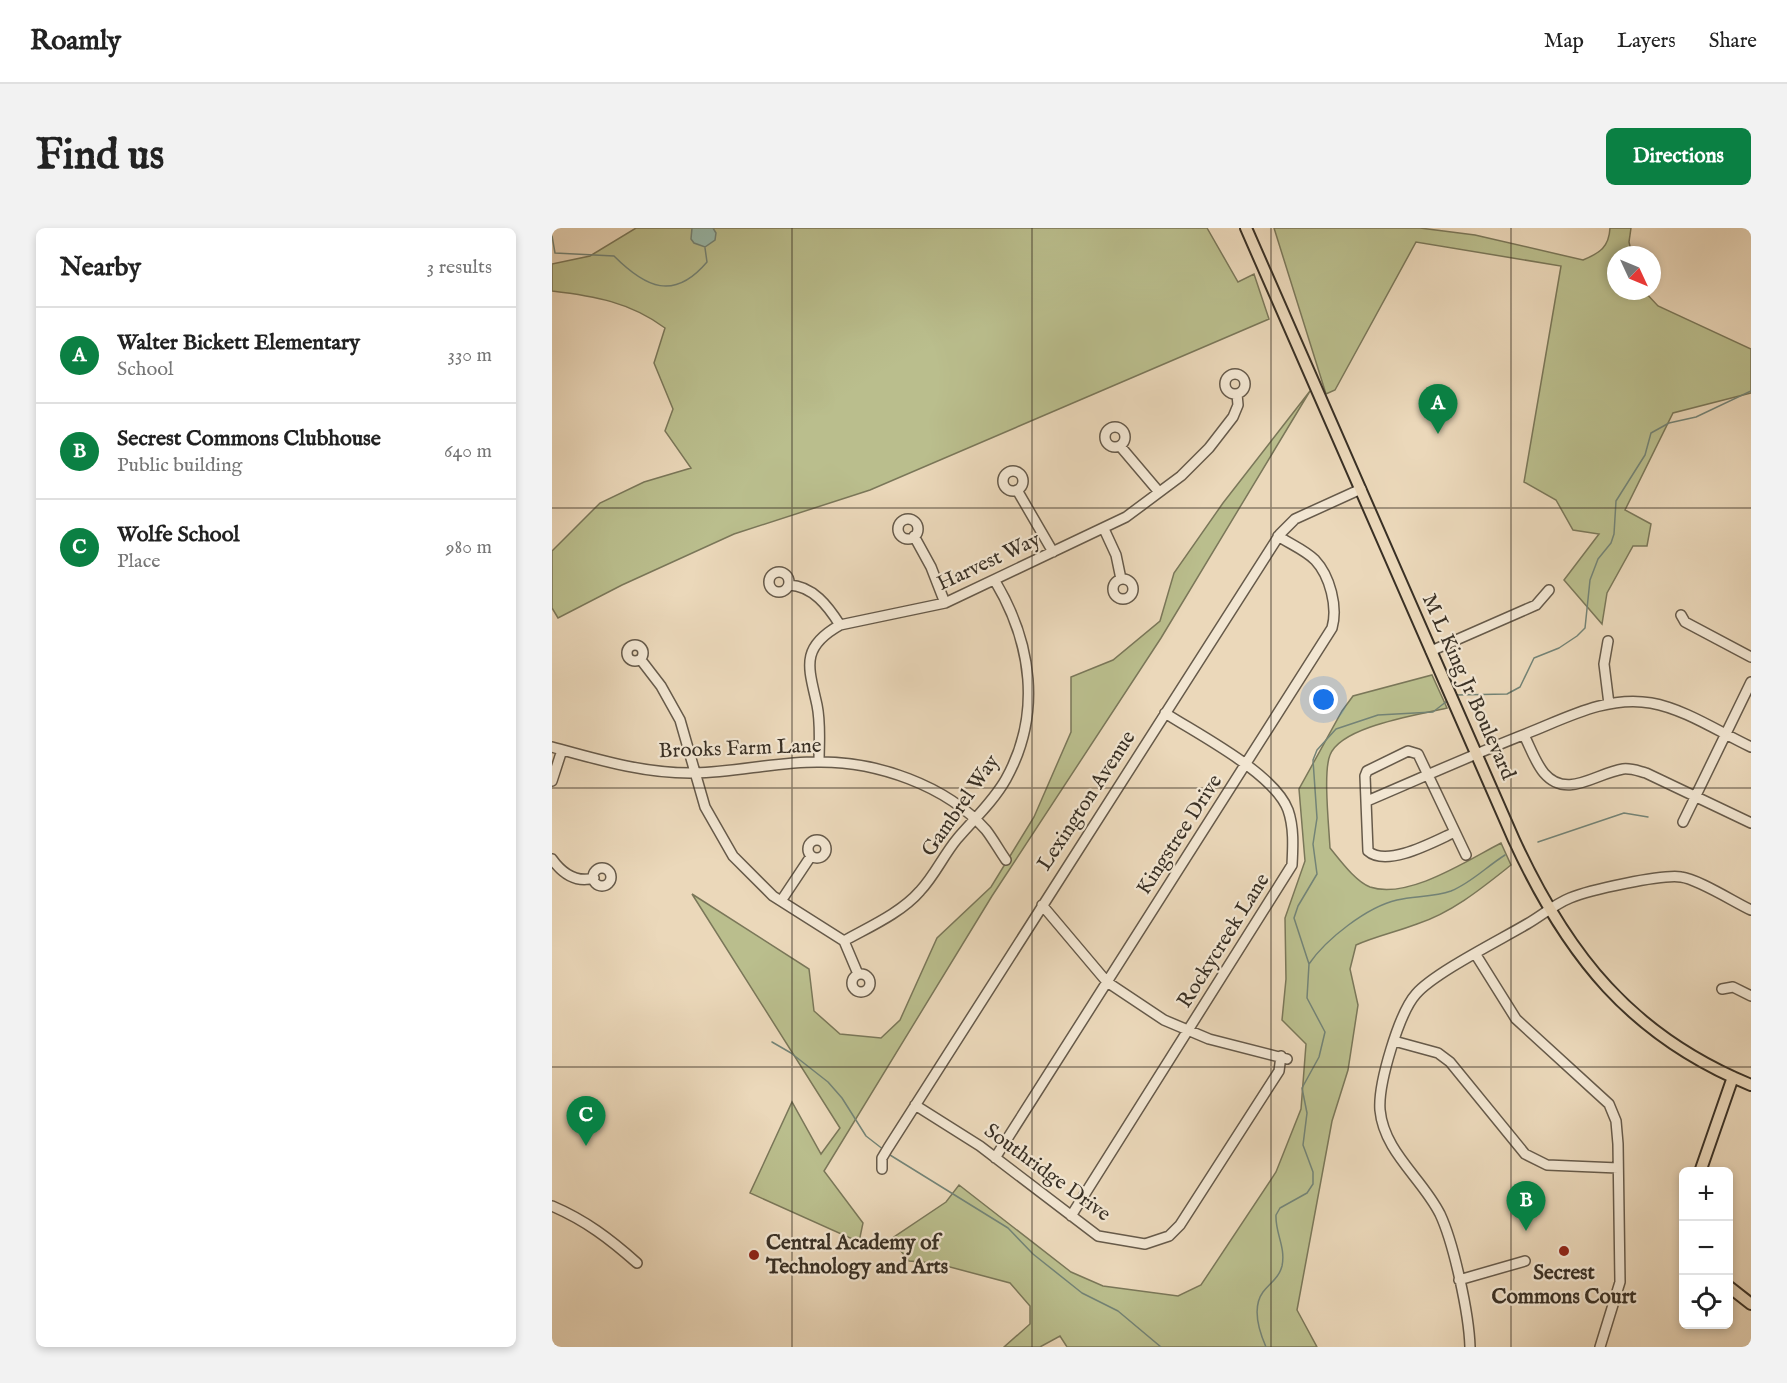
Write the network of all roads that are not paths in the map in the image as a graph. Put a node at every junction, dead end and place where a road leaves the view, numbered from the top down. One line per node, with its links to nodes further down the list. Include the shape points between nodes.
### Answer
1 (1246, 228): 4 (main road, M L King Jr Boulevard)
2 (1237, 394): 6 (street, Harvest Way, via 1238,405 1223,432)
3 (1120, 446): 6 (street)
4 (1361, 489): 9 (street, Lexington Avenue, via 1295,519); 19 (main road, M L King Jr Boulevard)
5 (1017, 490): 10 (street)
6 (1159, 492): 7 (street, Harvest Way)
7 (1104, 530): 10 (street, Harvest Way); 11 (street, via 1116,555)
8 (914, 536): 15 (street)
9 (1278, 536): 24 (street, Lexington Avenue); 31 (street, Kingstree Drive, via 1320,567 1335,606 1335,617)
10 (1053, 552): 12 (street, Harvest Way)
11 (1121, 579)
12 (994, 581): 15 (street, Harvest Way); 37 (street, Gambrel Way, via 1021,633 1029,698 1018,753 1005,780)
13 (789, 585): 17 (street, via 813,593)
14 (1549, 590): 19 (street, via 1536,605)
15 (945, 603): 17 (street, Harvest Way)
16 (1681, 615): 20 (street, via 1685,622)
17 (840, 625): 30 (street, Harvest Way, via 818,642 810,658 808,673 819,722)
18 (1608, 641): 23 (street, via 1604,664)
19 (1431, 651): 29 (main road, M L King Jr Boulevard)
20 (1751, 657)
21 (640, 660): 32 (street, via 661,686 680,720)
22 (1751, 682): 25 (street)
23 (1609, 704): 25 (street, via 1650,703); 26 (street)
24 (1165, 713): 31 (street, Rockycreek Lane); 47 (street, Lexington Avenue)
25 (1725, 734): 27 (street); 35 (street)
26 (1524, 735): 29 (street); 35 (street, via 1545,775 1559,783 1580,784 1633,769)
27 (1751, 747)
28 (557, 748): 32 (street, Brooks Farm Lane, via 614,764); 34 (street)
29 (1476, 753): 33 (street); 49 (main road, M L King Jr Boulevard)
30 (819, 762): 32 (street, Brooks Farm Lane); 37 (street, Brooks Farm Lane, via 882,771 930,787)
31 (1246, 765): 53 (street, Kingstree Drive); 56 (street, Rockycreek Lane, via 1278,793 1287,809 1292,828 1292,865)
32 (694, 773): 46 (street, via 705,807 727,847 755,881)
33 (1429, 774): 36 (street); 36 (street, via 1414,751 1370,767 1365,776); 40 (street)
34 (552, 781)
35 (1695, 796): 38 (street); 39 (street)
36 (1367, 801): 40 (street, via 1368,851 1376,856 1409,853)
37 (974, 819): 44 (street, Brooks Farm Lane); 50 (street, Gambrel Way, via 918,894)
38 (1683, 822)
39 (1751, 823)
40 (1455, 832): 41 (street)
41 (1466, 855)
42 (811, 856): 46 (street)
43 (552, 859): 45 (street, via 574,879)
44 (1006, 860)
45 (594, 878)
46 (781, 901): 50 (street)
47 (1042, 905): 53 (street); 60 (street, Lexington Avenue)
48 (1751, 910): 49 (street, via 1683,877 1673,877 1592,890)
49 (1549, 911): 51 (street); 58 (main road, M L King Jr Boulevard, via 1592,971 1637,1017 1684,1053)
50 (844, 941): 52 (street)
51 (1476, 955): 57 (street, via 1418,992 1408,1004); 63 (street, via 1516,1019 1609,1104 1616,1121)
52 (858, 974)
53 (1107, 982): 56 (street, via 1164,1020); 61 (street, Kingstree Drive)
54 (1722, 989): 55 (street, via 1733,987)
55 (1751, 996)
56 (1189, 1031): 66 (street, Rockycreek Lane); 66 (street, Southridge Drive, via 1284,1058 1180,1225 1169,1236 1145,1244 1098,1236)
57 (1394, 1041): 63 (street, via 1438,1053 1450,1062 1525,1154 1547,1165); 69 (street, via 1380,1107 1383,1128 1441,1216)
58 (1733, 1077): 59 (main road, M L King Jr Boulevard); 62 (main road)
59 (1751, 1085)
60 (915, 1105): 61 (street, Southridge Drive); 64 (street, Lexington Avenue, via 882,1158)
61 (995, 1158): 66 (street, Southridge Drive)
62 (1702, 1167)
63 (1618, 1168): 73 (street, via 1620,1282)
64 (882, 1169)
65 (552, 1206): 68 (street, via 607,1236)
66 (1071, 1216)
67 (1525, 1262): 69 (street)
68 (637, 1263)
69 (1459, 1280): 72 (street)
70 (1733, 1290): 71 (main road)
71 (1751, 1304)
72 (1470, 1347)
73 (1600, 1347)

